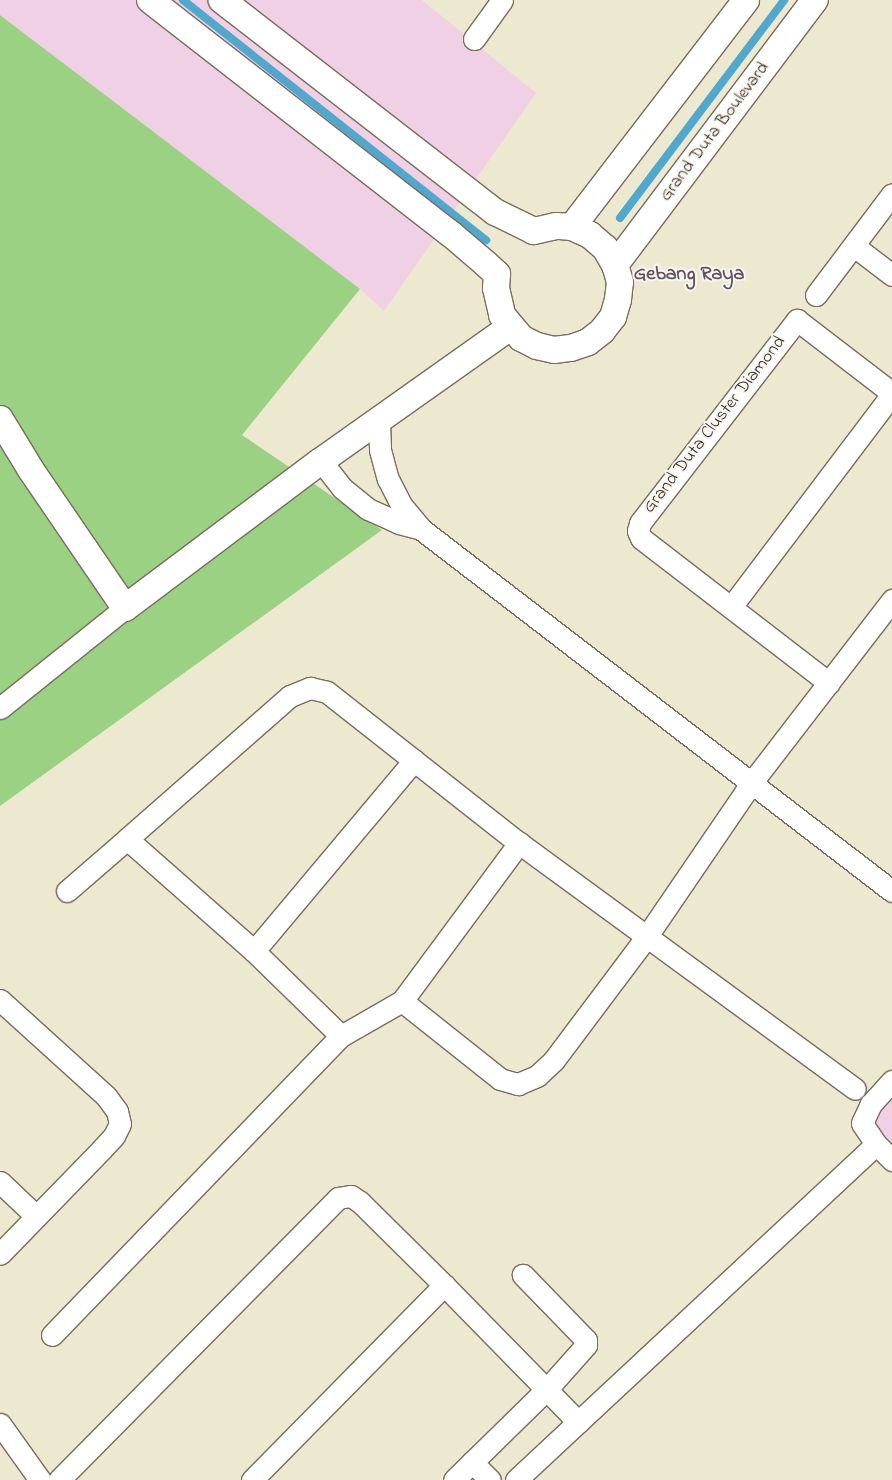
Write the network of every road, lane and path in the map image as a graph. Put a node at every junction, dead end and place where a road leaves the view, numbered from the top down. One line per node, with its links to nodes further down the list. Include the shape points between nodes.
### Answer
1 (150, 0): 13 (street, via 451,234 497,274 497,302)
2 (222, 0): 8 (street, via 494,212 534,231 556,226)
3 (502, 0): 6 (street)
4 (746, 0): 8 (street)
5 (815, 0): 10 (street, Grand Duta Boulevard)
6 (474, 39)
7 (892, 194): 9 (street)
8 (572, 228): 10 (street, via 590,235 605,248)
9 (854, 246): 11 (street); 12 (street)
10 (615, 265): 13 (street, via 620,282 613,317 588,342 554,350 536,346)
11 (892, 275)
12 (816, 296)
13 (510, 328): 16 (street)
14 (892, 393): 20 (street, Grand Duta Cluster Diamond); 20 (street, Grand Duta Cluster Diamond, via 797,320 640,523 638,531 641,538)
15 (0, 419): 21 (street)
16 (378, 420): 17 (street); 18 (street, via 380,450 388,479 402,506)
17 (321, 461): 18 (street, via 342,488 368,509 399,524); 21 (street)
18 (421, 529): 25 (street)
19 (892, 600): 22 (street)
20 (731, 607): 22 (street, Grand Duta Cluster Diamond)
21 (125, 608): 23 (street)
22 (828, 683): 25 (street)
23 (0, 708)
24 (414, 760): 26 (street, via 326,692 310,688 290,696); 27 (street); 31 (street)
25 (752, 782): 29 (street); 30 (street)
26 (127, 839): 28 (street); 31 (street)
27 (519, 843): 30 (street); 33 (street)
28 (67, 891)
29 (892, 891)
30 (647, 936): 33 (street, via 554,1060 537,1076 518,1084 500,1079); 36 (street)
31 (254, 951): 34 (street)
32 (0, 1000): 40 (street, via 106,1096 117,1111 120,1124 102,1150)
33 (402, 1001): 34 (street)
34 (341, 1036): 44 (street)
35 (892, 1081): 37 (street, via 871,1104 862,1123)
36 (856, 1089)
37 (876, 1144): 38 (street); 46 (street)
38 (892, 1160)
39 (0, 1182): 40 (street)
40 (36, 1216): 41 (street)
41 (0, 1254)
42 (523, 1275): 45 (street, via 586,1340 584,1349)
43 (444, 1285): 45 (street); 50 (street, via 360,1202 350,1196 338,1198); 51 (street)
44 (52, 1335)
45 (547, 1389): 46 (street); 48 (street)
46 (578, 1422): 54 (street)
47 (0, 1424): 49 (street)
48 (472, 1462): 52 (street); 53 (street)
49 (40, 1480)
50 (59, 1480)
51 (252, 1480)
52 (454, 1480)
53 (490, 1480)
54 (516, 1480)

